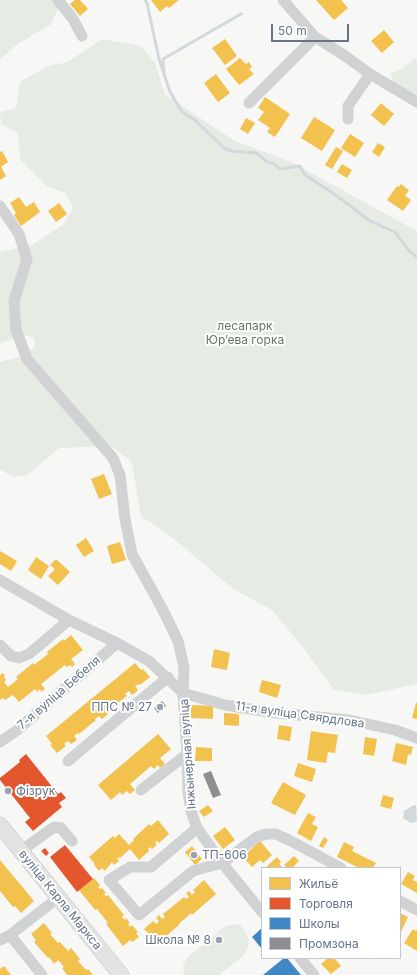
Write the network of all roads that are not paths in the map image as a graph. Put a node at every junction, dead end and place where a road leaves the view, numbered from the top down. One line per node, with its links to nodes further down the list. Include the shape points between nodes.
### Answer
1 (58, 0): 3 (street)
2 (283, 0): 4 (street)
3 (82, 36)
4 (315, 37): 5 (street, via 344,54); 7 (street)
5 (370, 74): 6 (street); 8 (street, via 348,106)
6 (417, 102)
7 (249, 103)
8 (348, 119)
9 (0, 206): 15 (street, via 18,234 27,260 14,301 16,330 27,359 113,458 120,475 132,554 178,641 184,667)
10 (3, 586): 11 (street, Інжынерная вуліца)
11 (69, 620): 12 (street, Інжынерная вуліца); 13 (street, via 29,654 19,658 11,656)
12 (117, 643): 14 (street, Інжынерная вуліца, via 149,661); 17 (street, 7-я вуліца Бебеля)
13 (0, 645)
14 (168, 677): 15 (street, Інжынерная вуліца); 19 (street)
15 (183, 693): 16 (street, 11-я вуліца Свярдлова, via 226,705 268,712 349,720 395,730); 18 (street, Інжынерная вуліца)
16 (417, 738)
17 (0, 742)
18 (187, 754): 20 (street); 22 (street, Інжынерная вуліца, via 188,793)
19 (68, 761)
20 (141, 790)
21 (0, 825): 24 (main road, вуліца Карла Маркса)
22 (197, 828): 25 (street, Інжынерная вуліца); 25 (street, via 151,868 130,866 109,880 139,915 193,871)
23 (72, 841): 24 (street, via 61,828 54,828)
24 (21, 852): 27 (main road, вуліца Карла Маркса)
25 (222, 863): 26 (street, via 257,837 276,834); 30 (street, Інжынерная вуліца)
26 (339, 867)
27 (59, 897): 31 (street); 34 (main road, вуліца Карла Маркса)
28 (401, 902): 29 (street)
29 (417, 910)
30 (261, 911)
31 (3, 937): 33 (street)
32 (301, 959): 35 (street)
33 (42, 975)
34 (121, 975)
35 (314, 975)

